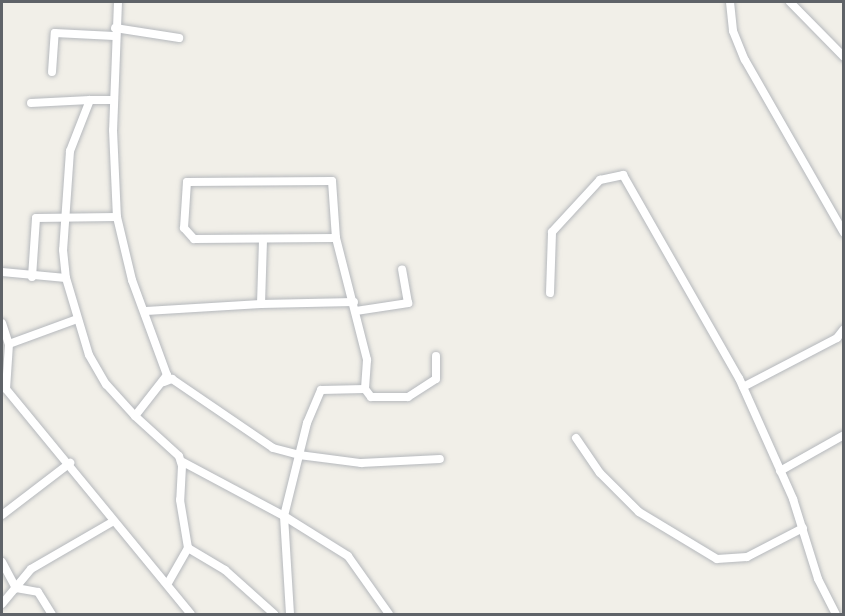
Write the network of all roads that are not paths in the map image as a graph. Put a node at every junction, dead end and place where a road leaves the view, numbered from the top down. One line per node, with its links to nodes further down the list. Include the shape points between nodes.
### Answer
1 (118, 2): 4 (street)
2 (730, 2): 13 (street, via 733,31 745,60)
3 (790, 2): 6 (street)
4 (114, 32): 5 (street); 7 (street, via 55,33); 9 (street)
5 (179, 38)
6 (843, 57)
7 (52, 72)
8 (90, 100): 9 (street); 10 (street); 12 (street, via 70,151)
9 (113, 100): 11 (street)
10 (31, 103)
11 (117, 217): 12 (street); 23 (street, via 132,280)
12 (65, 219): 18 (street, via 36,218); 19 (street)
13 (843, 233)
14 (336, 238): 15 (street); 15 (street, via 332,180 187,182 184,220 190,237); 21 (street)
15 (263, 241): 22 (street)
16 (402, 270): 24 (street, via 408,303)
17 (2, 272): 18 (street)
18 (32, 278): 19 (street)
19 (66, 278): 25 (street)
20 (550, 293): 31 (street, via 552,232 600,180 623,175)
21 (354, 302): 22 (street); 24 (street)
22 (261, 304): 23 (street)
23 (146, 310): 30 (street, via 164,363)
24 (356, 311): 33 (street, via 367,360)
25 (77, 319): 28 (street); 34 (street, via 96,368)
26 (2, 324): 28 (street)
27 (843, 329): 31 (street, via 837,338)
28 (9, 344): 32 (street)
29 (436, 356): 33 (street, via 436,379 423,391 378,398 367,396)
30 (164, 382): 34 (street); 37 (street, via 172,379 273,448)
31 (743, 387): 41 (street)
32 (4, 389): 40 (street)
33 (365, 389): 37 (street, via 321,390)
34 (135, 416): 39 (street)
35 (843, 435): 41 (street)
36 (576, 438): 45 (street, via 600,473 639,512 717,559 747,557)
37 (299, 455): 38 (street, via 361,463); 43 (street)
38 (440, 459)
39 (181, 461): 43 (street); 46 (street, via 180,500)
40 (70, 463): 42 (street); 44 (street)
41 (780, 471): 45 (street)
42 (2, 515)
43 (284, 516): 54 (street); 55 (street, via 348,556)
44 (112, 522): 48 (street); 49 (street, via 54,553)
45 (802, 528): 56 (street)
46 (188, 548): 48 (street); 53 (street, via 225,570)
47 (2, 562): 49 (street)
48 (168, 583): 52 (street)
49 (16, 588): 50 (street); 51 (street, via 38,592)
50 (2, 604)
51 (52, 615)
52 (191, 615)
53 (274, 615)
54 (290, 615)
55 (389, 615)
56 (836, 615)

